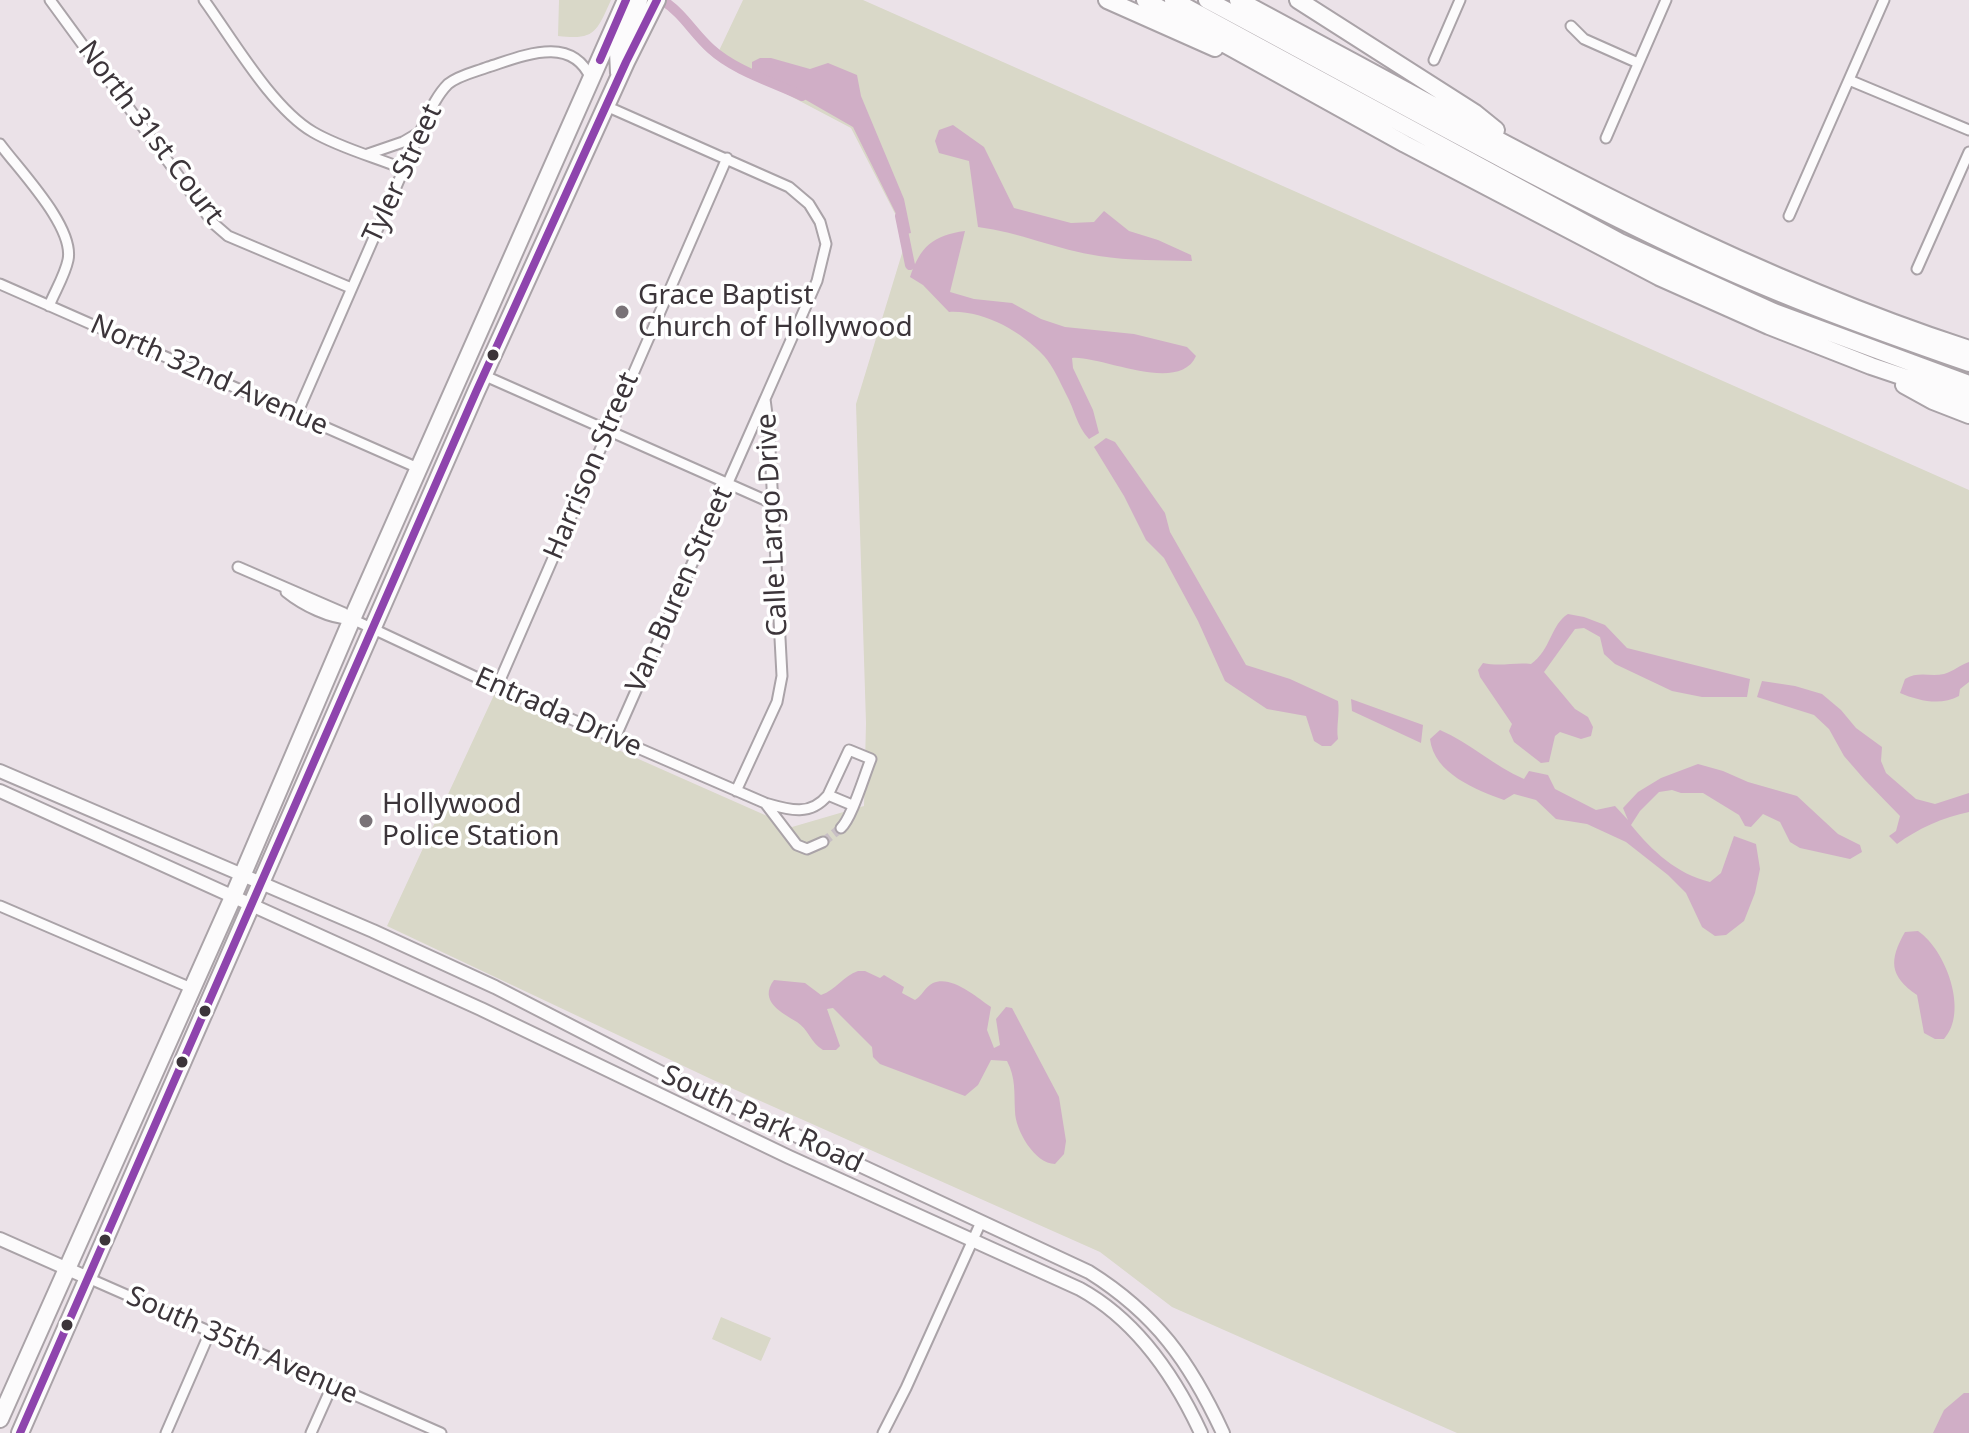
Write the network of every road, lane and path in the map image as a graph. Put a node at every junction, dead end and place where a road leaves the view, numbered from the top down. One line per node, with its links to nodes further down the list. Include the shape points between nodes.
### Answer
1 (50, 0): 33 (street, North 31st Court, via 213,223 228,236)
2 (204, 0): 26 (street, via 293,118 314,133)
3 (626, 0): 18 (highway)
4 (1107, 0): 17 (highway)
5 (1145, 0): 17 (highway)
6 (1173, 0): 40 (highway, via 1620,242 1774,312)
7 (1207, 0): 37 (highway, via 1673,246 1860,325)
8 (1238, 0): 27 (highway)
9 (1298, 0): 27 (highway, via 1475,113)
10 (1460, 0): 15 (street)
11 (1666, 0): 16 (street)
12 (1884, 0): 19 (street)
13 (650, 1): 20 (highway)
14 (1571, 26): 16 (street, via 1584,39)
15 (1434, 60)
16 (1638, 63): 23 (street)
17 (1269, 69): 38 (highway, via 1659,277)
18 (591, 80): 22 (street, Tyler Street, via 584,64 564,53 526,55 450,83); 35 (highway)
19 (1849, 80): 21 (street); 30 (street)
20 (606, 106): 28 (street, Calle Largo Drive); 39 (highway)
21 (1969, 130)
22 (420, 132): 26 (street); 29 (street, Tyler Street)
23 (1606, 138)
24 (0, 144): 34 (street, via 66,237 69,258)
25 (1969, 152): 31 (street)
26 (368, 154): 29 (street)
27 (1524, 154): 36 (highway, via 1675,231)
28 (727, 158): 42 (street, Calle Largo Drive, via 789,187 809,204 826,244 817,281); 46 (street, Harrison Street)
29 (404, 169): 33 (street, Tyler Street)
30 (1789, 216)
31 (1917, 269)
32 (0, 284): 34 (street, North 32nd Avenue)
33 (351, 288): 44 (street, Tyler Street)
34 (49, 306): 44 (street, North 32nd Avenue)
35 (479, 332): 39 (highway); 41 (highway)
36 (1969, 349)
37 (1969, 363)
38 (1871, 366): 43 (highway); 45 (highway)
39 (483, 375): 46 (street); 47 (highway)
40 (1969, 384)
41 (454, 389): 47 (highway, via 461,407); 48 (highway)
42 (765, 399): 49 (street, Van Buren Street); 50 (street, Calle Largo Drive)
43 (1969, 399)
44 (297, 414): 48 (street, North 32nd Avenue)
45 (1969, 415)
46 (607, 432): 49 (street); 54 (street, Harrison Street)
47 (451, 449): 53 (highway)
48 (418, 468): 52 (highway)
49 (726, 484): 50 (street); 55 (street, Van Buren Street)
50 (774, 504): 58 (street, Calle Largo Drive, via 782,676 777,702)
51 (238, 567): 52 (street, Entrada Drive)
52 (352, 619): 53 (street, Entrada Drive); 66 (highway)
53 (371, 627): 54 (street, Entrada Drive); 67 (highway)
54 (497, 687): 55 (street, Entrada Drive)
55 (615, 738): 58 (street, Entrada Drive)
56 (0, 771): 66 (street, South Park Road)
57 (0, 791): 68 (street, South Park Road)
58 (736, 791): 60 (street, Entrada Drive)
59 (828, 795): 61 (street); 61 (street, via 849,750 871,759); 62 (street, via 822,803)
60 (765, 803): 62 (street, Entrada Drive); 64 (street)
61 (852, 805): 63 (street, via 849,821)
62 (795, 812): 64 (street)
63 (841, 828)
64 (786, 831): 65 (street, via 807,849)
65 (823, 842)
66 (242, 877): 67 (street, South Park Road); 68 (highway)
67 (262, 885): 69 (highway); 71 (street, South Park Road)
68 (233, 897): 69 (street, South Park Road); 72 (highway)
69 (253, 905): 73 (street, South Park Road); 78 (highway)
70 (0, 906): 72 (street)
71 (458, 970): 73 (street); 74 (street, South Park Road, via 679,1081)
72 (191, 988): 77 (highway)
73 (447, 993): 76 (street, South Park Road)
74 (981, 1222): 76 (street); 88 (street, South Park Road, via 1089,1272 1131,1302 1189,1368)
75 (0, 1239): 77 (street)
76 (972, 1241): 86 (street); 87 (street, South Park Road, via 1099,1300 1158,1359)
77 (66, 1268): 78 (street); 81 (highway)
78 (88, 1278): 79 (street, South 35th Avenue); 82 (highway)
79 (210, 1332): 80 (street, South 35th Avenue); 83 (street)
80 (332, 1386): 84 (street); 85 (street, South 35th Avenue)
81 (0, 1419)
82 (20, 1433)
83 (166, 1433)
84 (311, 1433)
85 (441, 1433)
86 (883, 1433)
87 (1201, 1433)
88 (1223, 1433)

